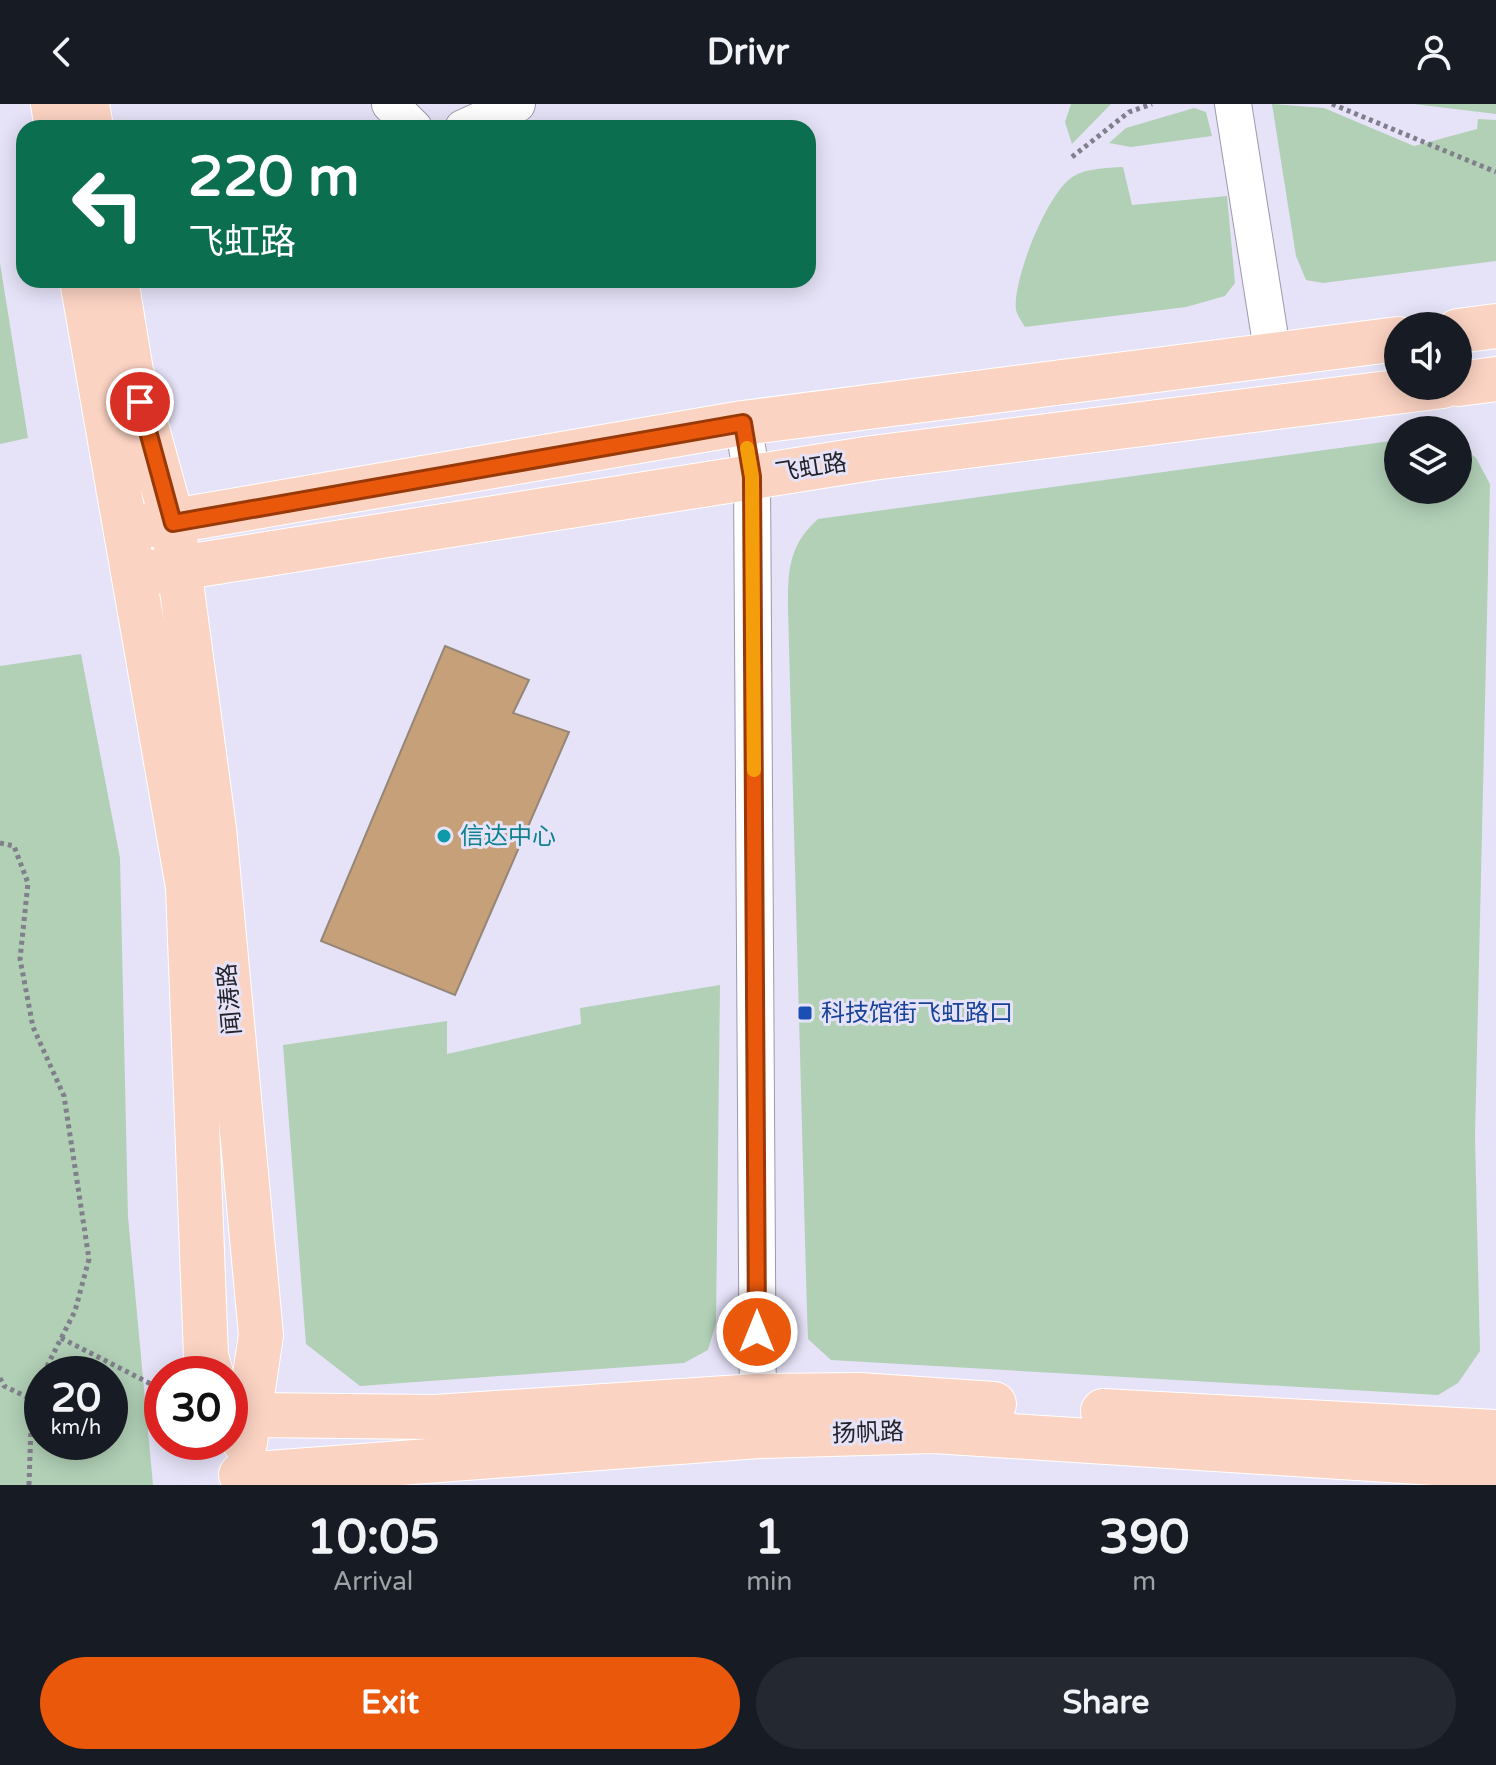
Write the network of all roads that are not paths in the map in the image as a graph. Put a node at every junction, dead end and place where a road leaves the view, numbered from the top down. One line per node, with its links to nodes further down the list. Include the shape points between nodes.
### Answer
1 (390, 104): 4 (street)
2 (517, 104): 5 (street)
3 (1233, 104): 11 (street)
4 (406, 120)
5 (481, 120)
6 (83, 288): 18 (main road, 闻涛路)
7 (117, 288): 17 (main road, 闻涛路, via 131,371)
8 (1496, 326): 9 (main road)
9 (1472, 329)
10 (1384, 341): 11 (main road)
11 (1273, 356): 15 (main road)
12 (1496, 379): 13 (main road)
13 (1472, 382)
14 (1384, 394): 16 (main road, 飞虹路)
15 (743, 423): 16 (street); 17 (main road)
16 (752, 477): 19 (main road, 飞虹路); 23 (street)
17 (173, 523): 18 (main road); 19 (main road, 闻涛路)
18 (127, 529): 20 (main road, 闻涛路)
19 (179, 569): 20 (main road, 飞虹路); 22 (main road, 闻涛路, via 214,829 261,1335)
20 (135, 575): 21 (main road, 闻涛路, via 188,887)
21 (206, 1356)
22 (248, 1408)
23 (758, 1416): 24 (main road, via 859,1395); 25 (main road, 扬帆路); 26 (main road, via 435,1417); 27 (main road, 扬帆路)
24 (1496, 1432)
25 (248, 1452)
26 (248, 1452)
27 (1496, 1467)

